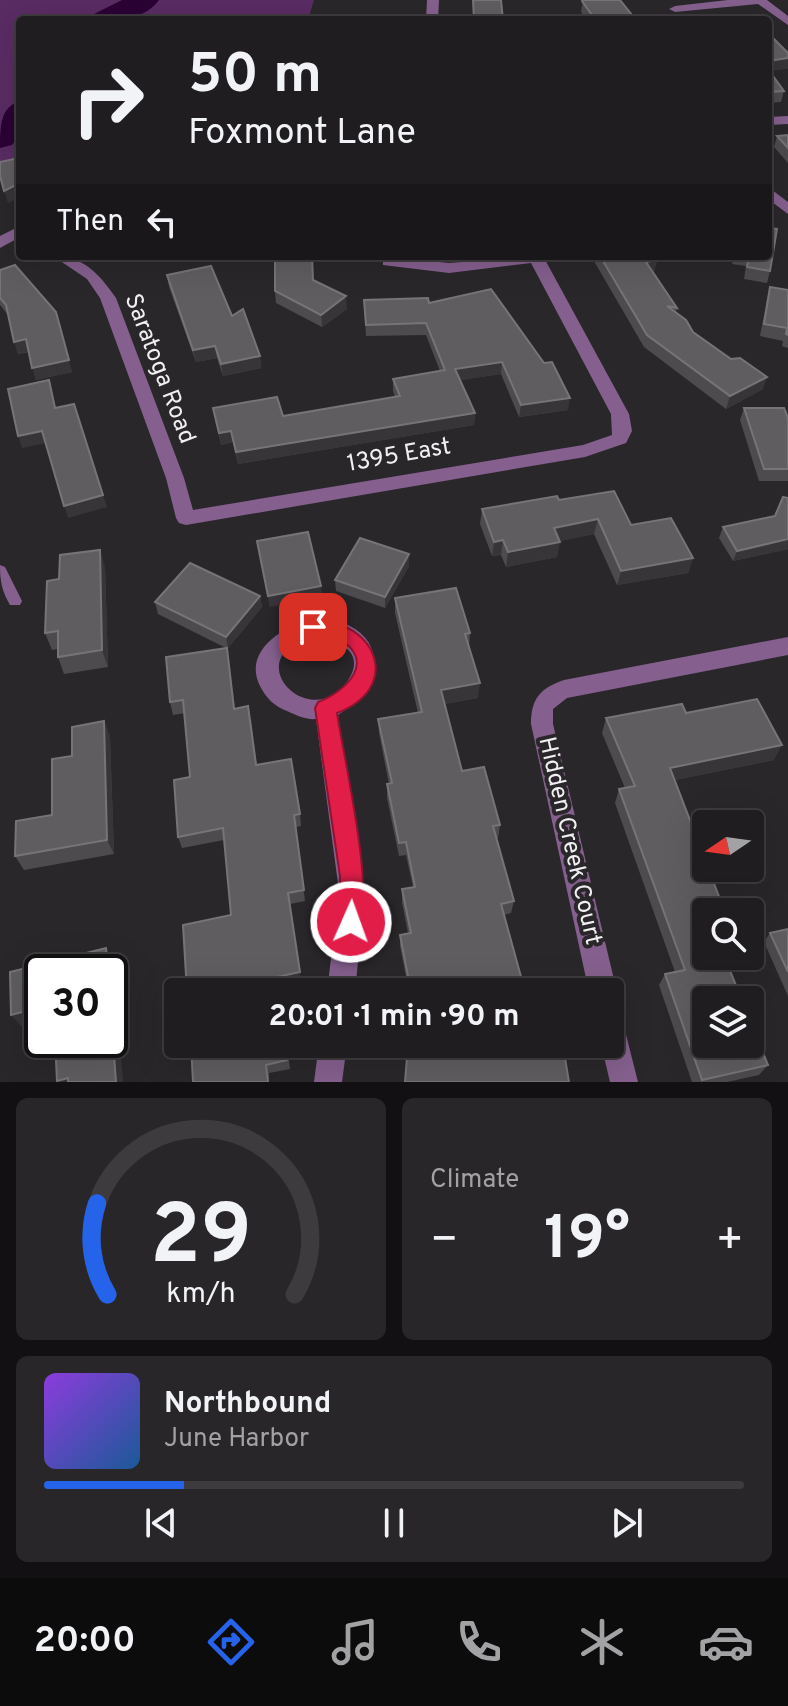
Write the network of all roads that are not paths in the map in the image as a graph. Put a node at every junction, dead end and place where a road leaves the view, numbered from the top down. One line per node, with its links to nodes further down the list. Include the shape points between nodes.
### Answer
1 (760, 0): 2 (street); 3 (street)
2 (675, 9)
3 (788, 22)
4 (772, 195): 5 (street)
5 (788, 210)
6 (67, 260): 10 (street, Saratoga Road, via 93,276 108,298)
7 (512, 260): 9 (street, via 449,268)
8 (538, 260): 10 (street, 1395 East, via 620,414 620,439 585,451)
9 (388, 262)
10 (186, 518)
11 (0, 571): 12 (lane)
12 (15, 601)
13 (788, 646): 16 (street, Hidden Creek Court, via 564,689 542,706)
14 (326, 708): 14 (street, via 344,701 362,683 363,652 347,634 331,627 295,631 271,654 271,685 297,706); 15 (street, via 352,876)
15 (343, 978)
16 (600, 978)
17 (331, 1058): 19 (street)
18 (618, 1058): 20 (street)
19 (328, 1082)
20 (624, 1082)

